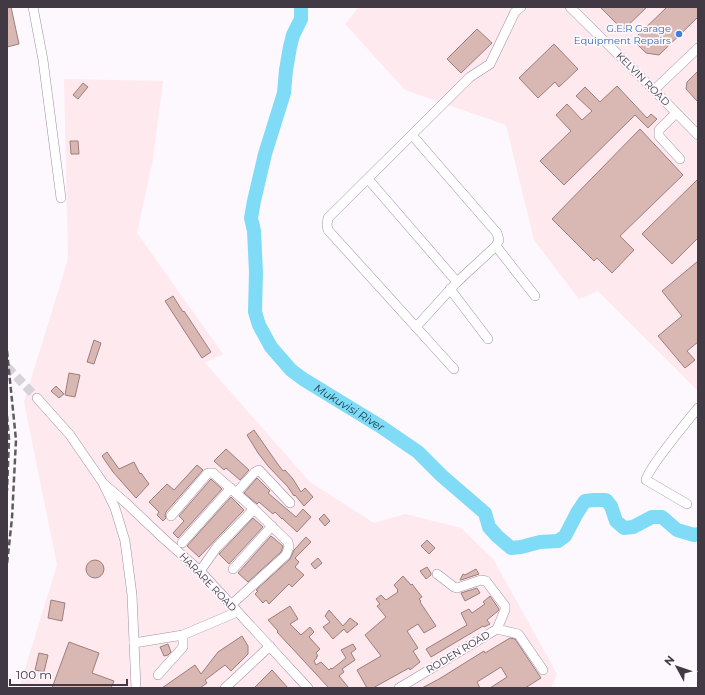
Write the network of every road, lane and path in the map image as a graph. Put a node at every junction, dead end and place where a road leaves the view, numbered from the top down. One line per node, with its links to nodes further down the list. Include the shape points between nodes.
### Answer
1 (33, 7): 11 (street, via 43,60)
2 (520, 7): 7 (street, via 515,12 490,64 470,77)
3 (574, 8): 5 (street, KELVIN ROAD)
4 (698, 48): 5 (street)
5 (654, 90): 6 (street, KELVIN ROAD)
6 (676, 113): 8 (street, KELVIN ROAD); 9 (street, via 659,130 659,136)
7 (412, 135): 10 (street); 12 (street, via 497,233 499,240)
8 (698, 135)
9 (680, 159)
10 (368, 179): 13 (street); 16 (street, via 328,218 328,230)
11 (61, 198)
12 (496, 246): 13 (street); 15 (street)
13 (457, 282): 14 (street)
14 (450, 289): 16 (street); 17 (street)
15 (535, 296)
16 (416, 327): 18 (street)
17 (488, 339)
18 (454, 369)
19 (37, 398): 21 (street, via 70,435)
20 (698, 408): 24 (street, via 646,479)
21 (103, 483): 30 (street, HARARE ROAD); 35 (street, via 125,541 132,595)
22 (233, 490): 23 (street, via 259,470); 25 (street); 26 (street, via 213,473 208,474); 28 (street)
23 (290, 503)
24 (687, 504)
25 (254, 509): 27 (street); 30 (street, via 217,547)
26 (171, 516)
27 (272, 526): 29 (street); 32 (street, via 288,542 286,555)
28 (182, 543)
29 (233, 568)
30 (200, 571): 32 (street, HARARE ROAD)
31 (437, 574): 33 (street, via 457,588 481,580 486,581 505,606)
32 (234, 608): 34 (street); 36 (street, HARARE ROAD)
33 (497, 629): 37 (street, via 518,634); 42 (street, RODEN ROAD)
34 (183, 635): 35 (street); 38 (street, via 183,647)
35 (134, 643): 39 (street)
36 (270, 646): 40 (street); 41 (street, HARARE ROAD)
37 (543, 670)
38 (158, 675)
39 (136, 688)
40 (225, 688)
41 (308, 688)
42 (399, 688)

